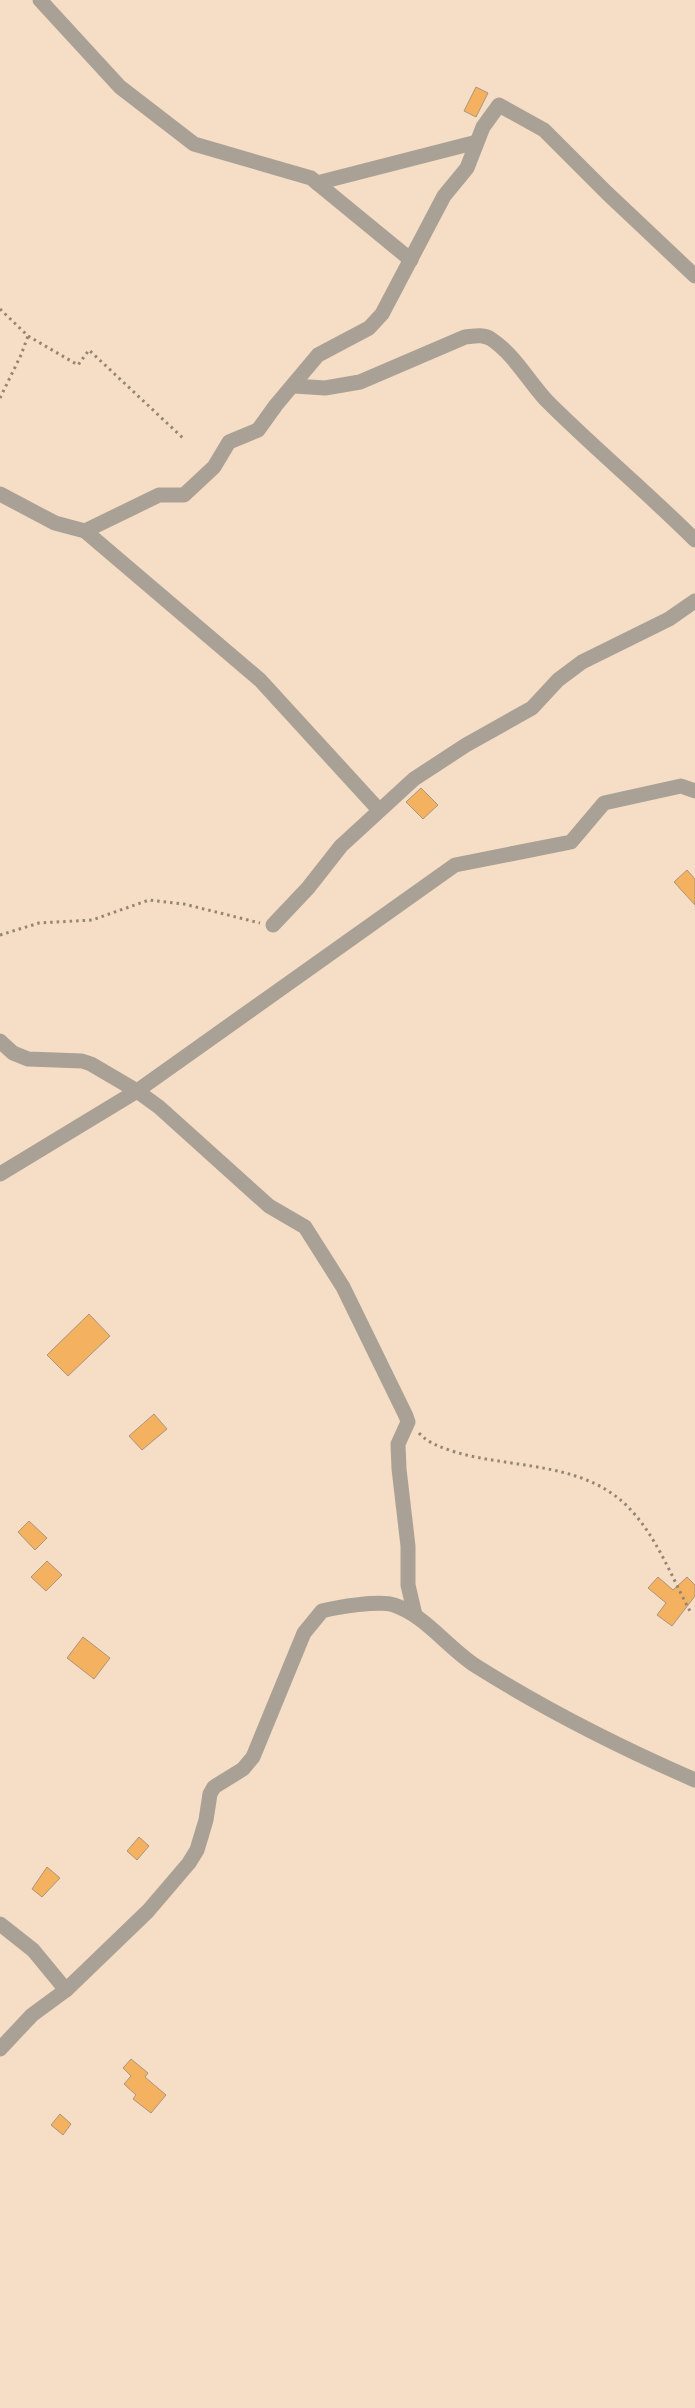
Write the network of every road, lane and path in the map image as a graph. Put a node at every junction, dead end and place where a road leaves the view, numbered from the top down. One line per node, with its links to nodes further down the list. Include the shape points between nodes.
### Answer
1 (40, 0): 3 (street, via 120,87 194,144 311,178)
2 (477, 142): 3 (street); 4 (street, via 467,168 444,196); 5 (street, via 483,127 500,105 544,130)
3 (317, 184): 4 (street)
4 (411, 260): 8 (street, via 382,314 369,328 318,355)
5 (695, 276)
6 (0, 309): 7 (path)
7 (28, 336): 9 (path); 10 (path, via 78,365 90,350)
8 (294, 386): 12 (street, via 258,430 229,442 214,468 184,495 159,495); 13 (street, via 325,388 360,382 465,337 481,335 490,338 579,433)
9 (0, 398)
10 (184, 439)
11 (0, 494): 12 (street, via 55,523)
12 (85, 531): 16 (street, via 260,680)
13 (695, 540)
14 (695, 601): 16 (street, via 669,619 582,662 558,680 532,708 414,779)
15 (695, 791): 20 (street, via 681,786 604,803 571,842 455,865)
16 (379, 810): 17 (street, via 342,846)
17 (273, 925): 18 (path, via 184,904 149,900 92,920 39,923)
18 (0, 935)
19 (0, 1041): 20 (street, via 13,1053 28,1058 91,1064)
20 (137, 1091): 21 (street); 22 (street, via 270,1206 302,1224 311,1233 344,1287)
21 (0, 1174)
22 (408, 1422): 23 (path, via 436,1446 468,1456 560,1470 605,1489 629,1507 650,1533); 24 (street, via 398,1444 408,1546 408,1585)
23 (691, 1613)
24 (415, 1615): 25 (street, via 453,1651 550,1711); 27 (street, via 393,1605 378,1604 322,1611 309,1624 253,1757 243,1769 219,1782 210,1794 197,1850 189,1863 148,1911)
25 (695, 1780)
26 (0, 1924): 27 (street, via 33,1950)
27 (66, 1990): 28 (street, via 32,2015)
28 (0, 2049)

